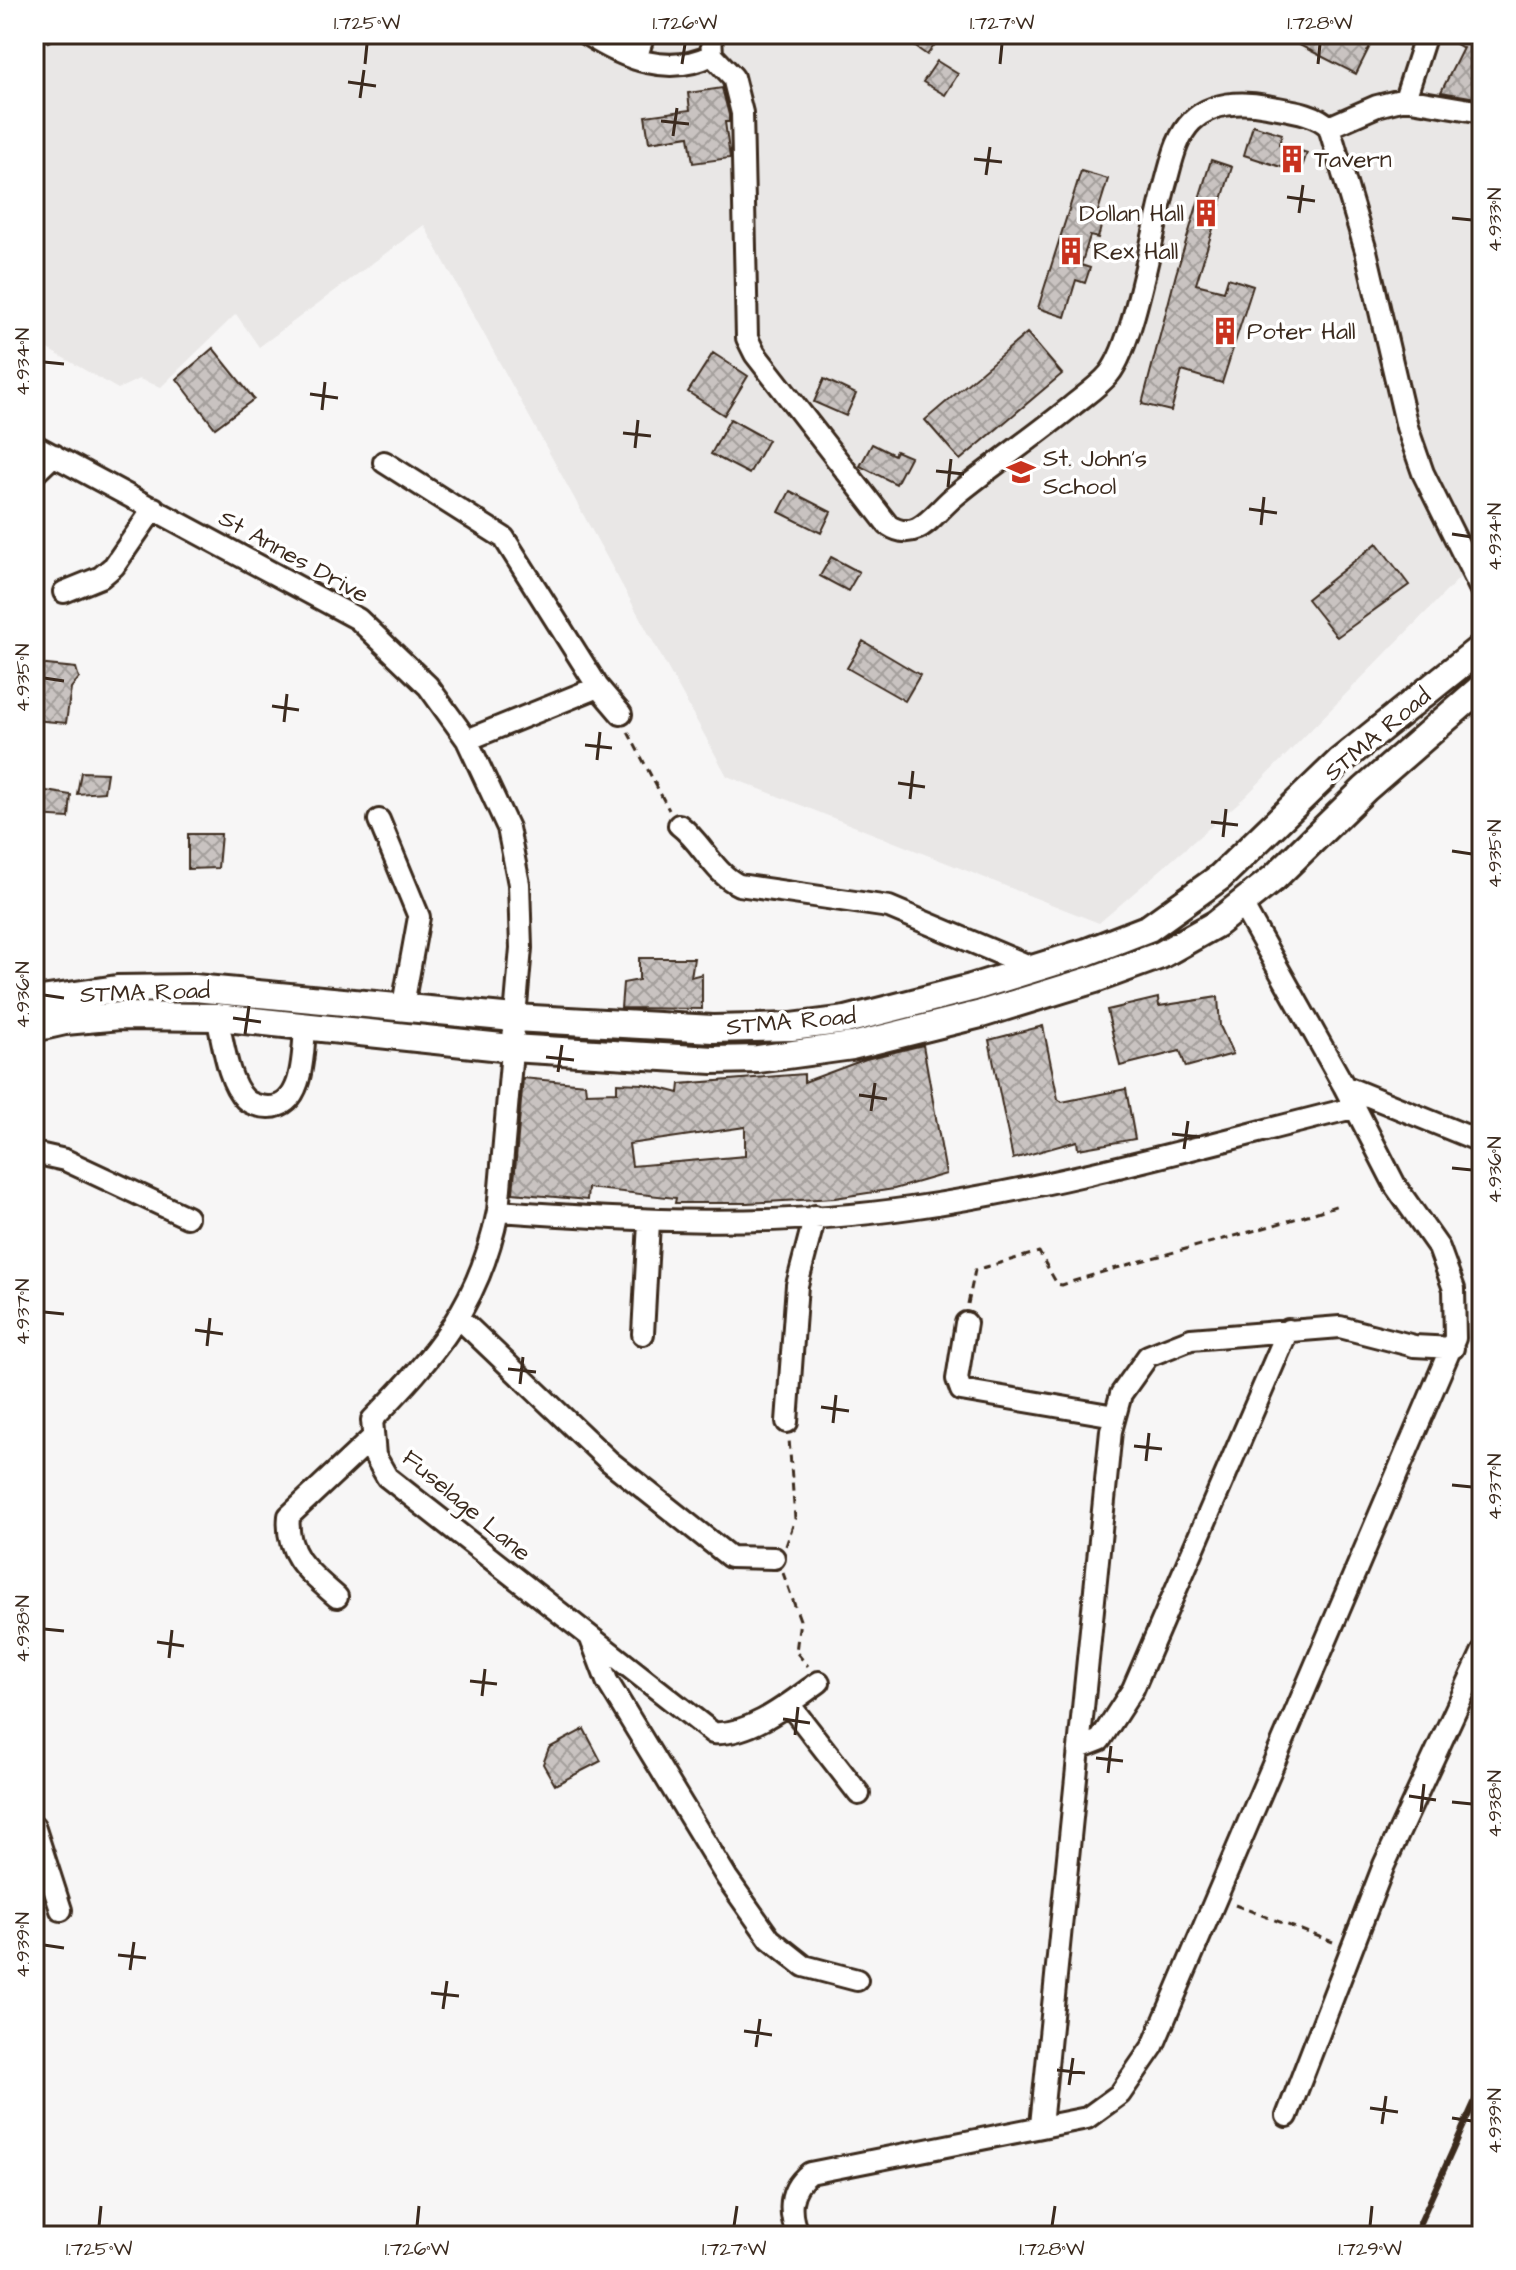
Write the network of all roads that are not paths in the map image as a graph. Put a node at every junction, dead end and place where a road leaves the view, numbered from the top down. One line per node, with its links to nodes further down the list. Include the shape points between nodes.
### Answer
1 (586, 34): 5 (street)
2 (644, 34): 5 (street)
3 (1426, 34): 6 (street)
4 (712, 44): 5 (street, via 693,64 661,66); 8 (street, via 733,77 742,113 747,338 878,513 899,532 921,529 952,498 1109,374 1129,333 1173,155 1193,120 1226,104 1247,102 1316,118)
5 (636, 59)
6 (1405, 99): 7 (street); 8 (street)
7 (1482, 112)
8 (1329, 127): 15 (street, via 1366,251 1407,427 1423,473)
9 (34, 445): 10 (street, St Annes Drive)
10 (54, 455): 12 (street); 13 (street, St Annes Drive)
11 (384, 462): 17 (street, via 504,538)
12 (34, 474)
13 (154, 508): 14 (street, via 114,566); 20 (street, St Annes Drive, via 358,619 428,686)
14 (64, 592)
15 (1482, 592)
16 (1482, 647): 24 (main road, STMA Road, via 1339,762 1220,877 1149,928)
17 (598, 687): 19 (street); 20 (street)
18 (1482, 687): 23 (main road, STMA Road)
19 (621, 714)
20 (467, 740): 28 (street, St Annes Drive, via 508,828 519,884 521,948)
21 (379, 820): 26 (street, via 419,917)
22 (679, 825): 24 (street, via 727,879 739,885 889,907)
23 (1243, 906): 31 (main road, STMA Road, via 1161,955 1095,979 852,1046 713,1060); 32 (street)
24 (1034, 968): 28 (main road, STMA Road, via 846,1020 791,1027 713,1029)
25 (34, 1001): 26 (main road, STMA Road, via 117,989 194,988)
26 (403, 1005): 28 (main road, STMA Road)
27 (217, 1017): 29 (main road, STMA Road); 29 (street, via 234,1078 245,1100 261,1107 279,1108 291,1099); 30 (main road, STMA Road, via 120,1016)
28 (514, 1018): 31 (street, St Annes Drive)
29 (305, 1026): 31 (main road, STMA Road)
30 (34, 1028)
31 (511, 1048): 36 (street)
32 (1344, 1086): 33 (street); 34 (street)
33 (1353, 1108): 37 (street, via 995,1194 907,1209); 44 (street, via 1396,1187 1439,1248 1454,1289)
34 (1482, 1142)
35 (34, 1153): 38 (street, via 65,1160)
36 (498, 1211): 39 (street); 40 (street, via 489,1254)
37 (815, 1216): 39 (street); 46 (street, via 797,1285)
38 (187, 1217)
39 (649, 1222): 43 (street)
40 (458, 1317): 47 (street, via 409,1382 372,1420); 48 (street, via 609,1461 730,1557)
41 (966, 1323): 45 (street, via 957,1379 961,1390)
42 (1288, 1330): 44 (street, via 1340,1327 1414,1346); 45 (street, via 1191,1339 1148,1356 1121,1394); 54 (street, via 1133,1689 1100,1740)
43 (643, 1334)
44 (1453, 1348): 60 (street, via 1153,2046 1120,2094 1087,2118)
45 (1115, 1416): 54 (street)
46 (787, 1422)
47 (372, 1438): 49 (street, via 289,1516 289,1542 307,1570); 50 (street, Fuselage Lane, via 387,1477)
48 (774, 1558)
49 (337, 1597)
50 (591, 1639): 53 (street, Fuselage Lane, via 713,1733 730,1734); 58 (street, via 607,1681 770,1939 804,1966)
51 (1482, 1653): 59 (street, via 1384,1865)
52 (819, 1682): 53 (street, Fuselage Lane)
53 (789, 1704): 55 (street)
54 (1082, 1747): 60 (street)
55 (859, 1794)
56 (34, 1826): 57 (street)
57 (61, 1910)
58 (857, 1980)
59 (1287, 2116)
60 (1041, 2125): 61 (street, via 810,2173 792,2197)
61 (798, 2236)

